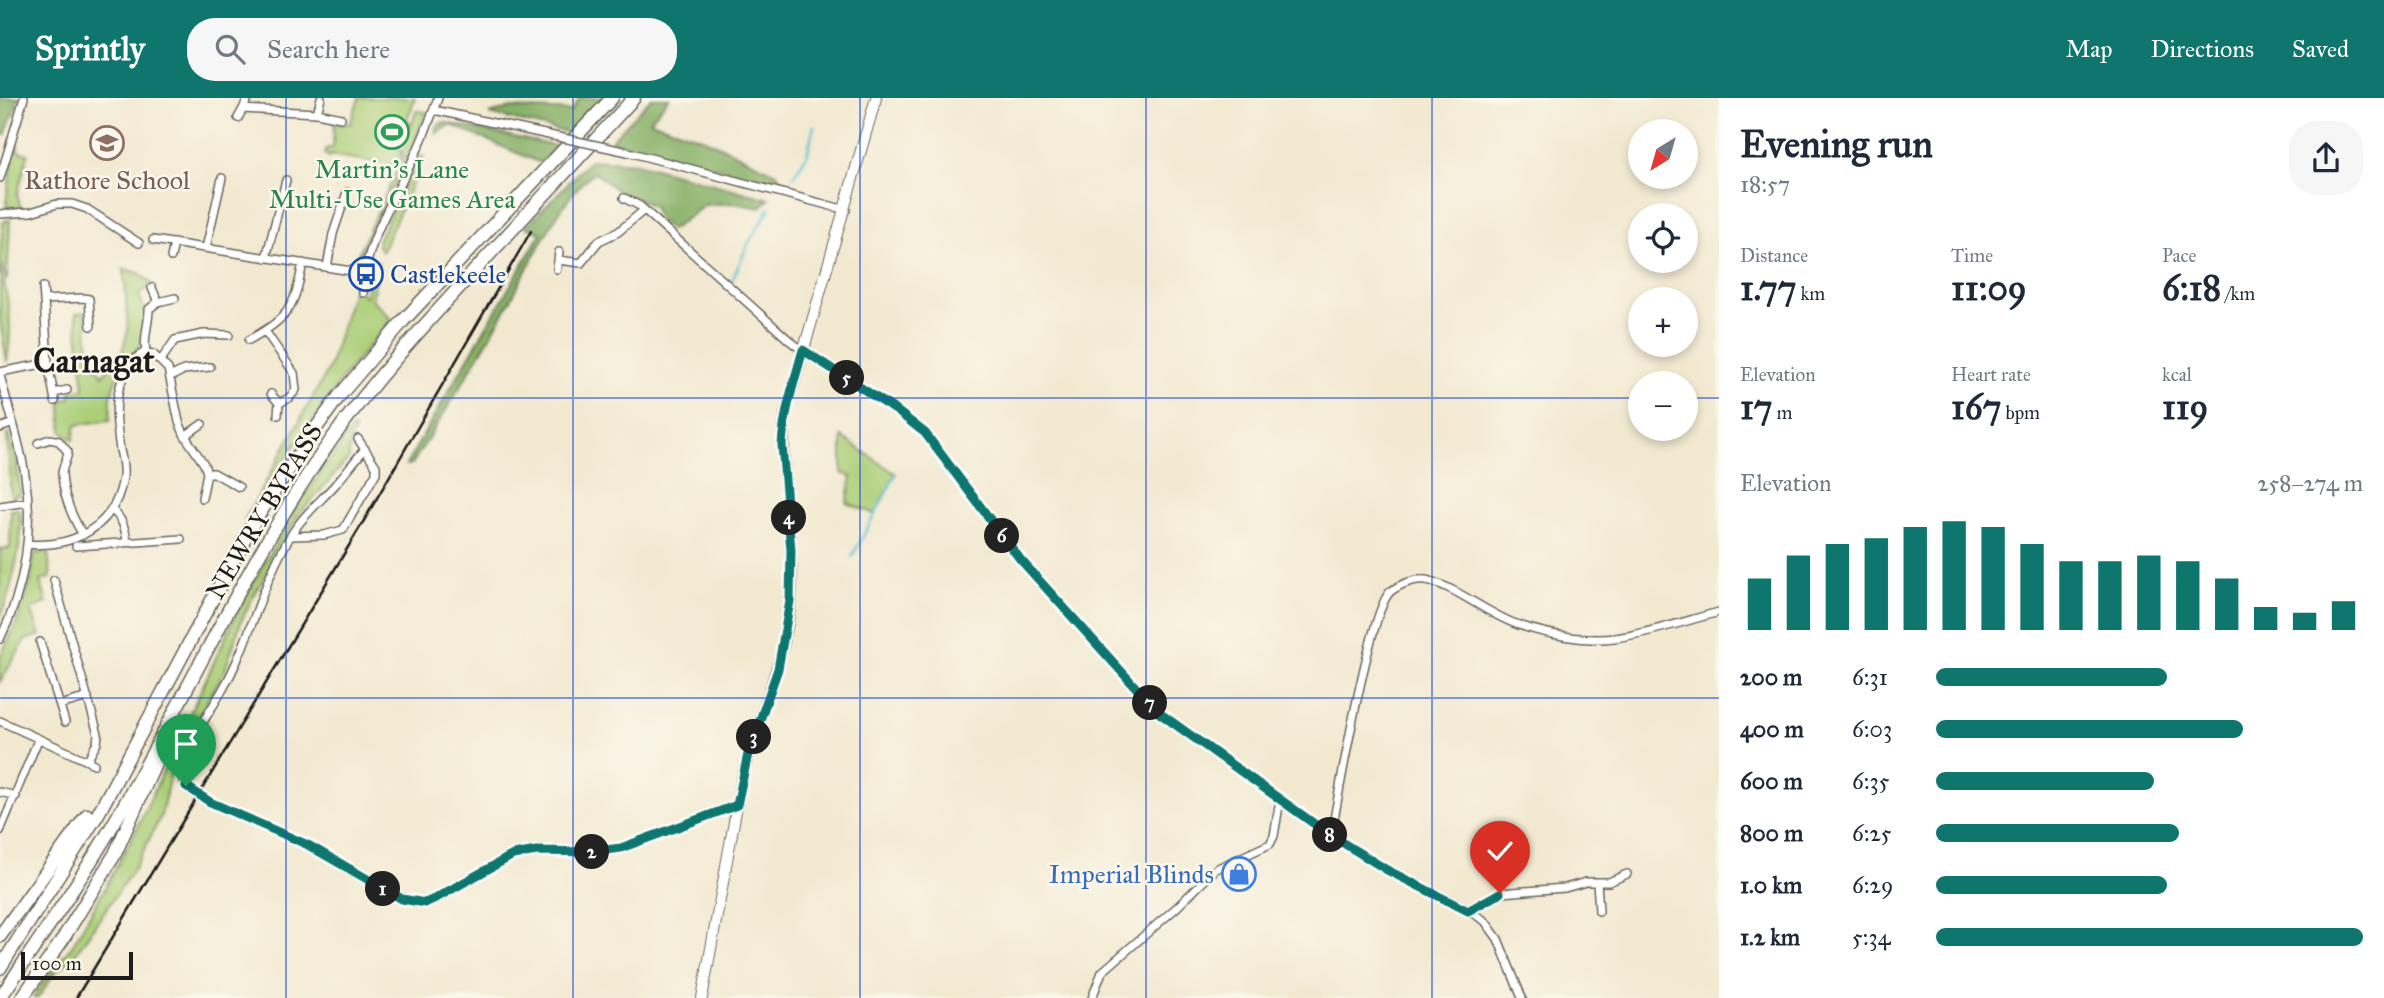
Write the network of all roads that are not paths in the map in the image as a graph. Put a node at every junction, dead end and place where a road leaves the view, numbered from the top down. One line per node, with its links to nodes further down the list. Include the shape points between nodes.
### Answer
1 (24, 98): 13 (street)
2 (248, 98): 8 (street)
3 (321, 98): 10 (street)
4 (438, 98): 9 (street)
5 (612, 98): 81 (highway, NEWRY BYPASS, via 403,321 340,396 252,525)
6 (634, 98): 77 (highway, NEWRY BYPASS, via 365,394 295,496)
7 (876, 98): 19 (street)
8 (243, 109): 10 (street); 11 (street)
9 (434, 110): 19 (street, bridge, via 628,152); 30 (street, via 383,218)
10 (317, 113): 12 (street)
11 (238, 118)
12 (341, 118)
13 (0, 176)
14 (222, 178): 24 (street)
15 (286, 180): 26 (street)
16 (347, 192): 28 (street)
17 (624, 198): 18 (street)
18 (644, 210): 29 (street, via 599,241 581,263 558,256); 41 (street)
19 (846, 210): 41 (street)
20 (0, 214): 22 (street, via 72,204)
21 (153, 240): 23 (street)
22 (139, 243)
23 (174, 243): 24 (street); 25 (street)
24 (206, 248): 26 (street)
25 (171, 257)
26 (266, 258): 27 (street)
27 (303, 263): 28 (street); 38 (street, via 292,305)
28 (327, 267): 30 (street)
29 (557, 269)
30 (364, 273): 33 (street)
31 (43, 287): 35 (street)
32 (152, 288): 36 (street)
33 (363, 293)
34 (175, 298): 36 (street)
35 (44, 300): 37 (street, via 89,299); 44 (street)
36 (158, 302): 42 (street, via 149,309)
37 (91, 326)
38 (265, 331): 40 (street); 50 (street, via 294,373 296,390)
39 (229, 335): 43 (street, via 175,340)
40 (249, 341)
41 (803, 350): 84 (street, via 925,433 1020,559 1158,712); 85 (street, via 783,430 792,575 783,649 748,754)
42 (146, 352): 43 (street); 64 (street, via 129,367 116,397 123,475)
43 (160, 360): 47 (street)
44 (48, 363): 46 (street); 48 (street, via 54,397)
45 (210, 367): 47 (street)
46 (0, 373): 52 (street)
47 (170, 377): 55 (street)
48 (67, 390)
49 (271, 394): 50 (street)
50 (279, 403): 51 (street)
51 (278, 415)
52 (13, 423): 54 (street); 62 (street)
53 (202, 424): 55 (street)
54 (0, 428)
55 (185, 436): 59 (street)
56 (358, 439): 58 (street)
57 (38, 443): 65 (street, via 59,441 68,452 62,472 64,486)
58 (365, 449): 66 (street); 66 (street, via 376,473 346,527 332,534)
59 (207, 473): 60 (street); 61 (street, via 203,495)
60 (239, 487)
61 (193, 490)
62 (28, 502): 63 (street); 69 (street)
63 (0, 506)
64 (111, 509): 65 (street); 68 (street, via 119,515)
65 (83, 535): 69 (street, via 57,544)
66 (291, 536): 85 (street, via 237,661 184,764 183,780 190,790 308,845 416,903 436,898 513,855 621,848)
67 (181, 539): 68 (street)
68 (127, 541): 70 (street)
69 (27, 544): 73 (street, via 18,594)
70 (76, 546)
71 (54, 580): 75 (street)
72 (1719, 612): 87 (street, via 1612,638 1550,635 1513,623 1430,580 1412,581 1394,590 1385,599 1376,629 1333,825)
73 (0, 639)
74 (40, 642): 76 (street)
75 (88, 697): 76 (street); 80 (street, via 98,734 90,763)
76 (60, 705): 79 (street)
77 (175, 709): 94 (highway, NEWRY BYPASS, via 82,876); 95 (highway, via 115,853)
78 (0, 721): 80 (street)
79 (65, 722)
80 (38, 740): 83 (street)
81 (139, 740): 92 (highway); 93 (highway, NEWRY BYPASS, via 74,854)
82 (0, 792): 83 (street)
83 (16, 796): 86 (street)
84 (1280, 800): 87 (street); 97 (street, via 1270,844 1216,869 1102,972)
85 (737, 805): 96 (street)
86 (0, 831)
87 (1327, 833): 90 (street)
88 (1627, 874): 89 (street)
89 (1597, 882): 90 (street, via 1500,893); 91 (street)
90 (1468, 911): 98 (street, via 1485,921 1498,939)
91 (1599, 911)
92 (0, 936)
93 (0, 968)
94 (0, 998)
95 (22, 998)
96 (702, 998)
97 (1092, 998)
98 (1522, 998)

